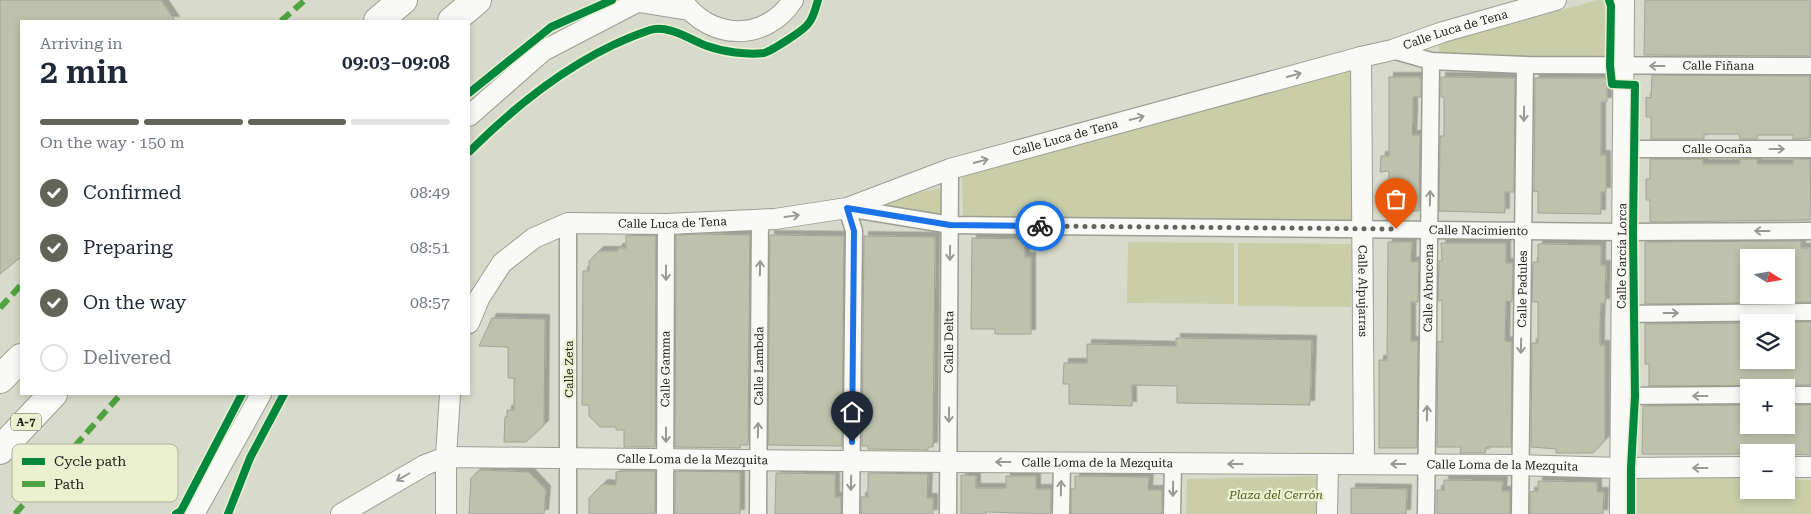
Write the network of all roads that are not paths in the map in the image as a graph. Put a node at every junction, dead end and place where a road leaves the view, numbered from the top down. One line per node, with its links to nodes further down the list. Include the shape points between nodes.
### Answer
1 (403, 0): 8 (highway)
2 (477, 0): 9 (highway)
3 (793, 0): 7 (street, via 786,11 769,24 748,31 726,31 706,24)
4 (1556, 0): 10 (street, Calle Luca de Tena)
5 (1624, 0): 14 (street, Calle García Lorca)
6 (640, 1): 7 (street); 16 (street, via 543,51)
7 (686, 5)
8 (379, 20)
9 (453, 20)
10 (1392, 50): 11 (street, Calle Luca de Tena); 12 (street, Calle Fiñana)
11 (1361, 57): 19 (street, Calle Luca de Tena, one-way to 11); 25 (street, Calle Alpujarras)
12 (1431, 61): 13 (street, Calle Fiñana); 26 (street, Calle Abrucena, one-way to 12)
13 (1525, 65): 14 (street, Calle Fiñana); 27 (street, Calle Padules, one-way to 27)
14 (1624, 66): 15 (street, Calle Fiñana, one-way to 14); 17 (street, Calle García Lorca)
15 (1811, 66)
16 (470, 115)
17 (1623, 149): 18 (street, Calle Ocaña, one-way to 18); 29 (street, Calle García Lorca)
18 (1811, 149)
19 (950, 169): 20 (street, Calle Luca de Tena); 24 (street, Calle Delta)
20 (847, 208): 21 (street, Calle Luca de Tena, one-way to 20); 24 (street, Calle Nacimiento); 47 (street, via 854,231)
21 (760, 219): 23 (street, Calle Luca de Tena); 46 (street, Calle Lambda, one-way to 21)
22 (568, 223): 23 (street, Calle Luca de Tena); 32 (street, via 534,238 502,263 480,297); 44 (street, Calle Zeta)
23 (666, 224): 45 (street, Calle Gamma, one-way to 45)
24 (950, 225): 25 (street, Calle Nacimiento); 48 (street, Calle Delta, one-way to 48)
25 (1362, 229): 26 (street, Calle Nacimiento); 52 (street, Calle Alpujarras)
26 (1430, 230): 27 (street, Calle Nacimiento); 53 (street, Calle Abrucena, one-way to 26)
27 (1523, 230): 29 (street, Calle Nacimiento); 54 (street, Calle Padules, one-way to 54)
28 (1811, 231): 29 (street, Calle Nacimiento, one-way to 29)
29 (1623, 232): 31 (street, Calle García Lorca)
30 (1811, 312): 31 (street, one-way to 30)
31 (1622, 314): 41 (street, Calle García Lorca)
32 (470, 321)
33 (20, 359): 34 (highway)
34 (0, 379)
35 (52, 395): 42 (highway, A-7)
36 (260, 395): 55 (street)
37 (450, 395): 43 (street)
38 (1740, 395): 41 (street, one-way to 41)
39 (1795, 395): 40 (street)
40 (1811, 395)
41 (1622, 396): 56 (street, Calle García Lorca)
42 (0, 450)
43 (446, 457): 44 (street, Calle Loma de la Mezquita); 62 (street, one-way to 62, via 425,464); 63 (street)
44 (569, 458): 45 (street, Calle Loma de la Mezquita); 64 (street, Calle Zeta)
45 (666, 459): 46 (street, Calle Loma de la Mezquita); 65 (street, Calle Gamma)
46 (758, 460): 47 (street, Calle Loma de la Mezquita); 66 (street, Calle Lambda)
47 (852, 461): 48 (street, Calle Loma de la Mezquita); 67 (street, one-way to 67)
48 (948, 462): 49 (street, Calle Loma de la Mezquita, one-way to 48); 68 (street, Calle Delta)
49 (1062, 463): 50 (street, Calle Loma de la Mezquita); 69 (street, one-way to 49)
50 (1173, 464): 51 (street, Calle Loma de la Mezquita, one-way to 50); 70 (street, one-way to 70)
51 (1328, 464): 52 (street, Calle Loma de la Mezquita); 71 (street)
52 (1364, 464): 53 (street, Calle Loma de la Mezquita, one-way to 52)
53 (1426, 464): 54 (street, Calle Loma de la Mezquita); 72 (street, Calle Abrucena)
54 (1519, 465): 56 (street, Calle Loma de la Mezquita); 73 (street, Calle Padules)
55 (220, 468): 60 (street); 61 (street)
56 (1620, 468): 57 (street, Calle Loma de la Mezquita, one-way to 56); 74 (street, Calle García Lorca)
57 (1740, 468)
58 (1795, 468): 59 (street)
59 (1811, 468)
60 (194, 514)
61 (210, 514)
62 (341, 514)
63 (446, 514)
64 (568, 514)
65 (665, 514)
66 (758, 514)
67 (851, 514)
68 (948, 514)
69 (1061, 514)
70 (1172, 514)
71 (1328, 514)
72 (1426, 514)
73 (1520, 514)
74 (1620, 514)

